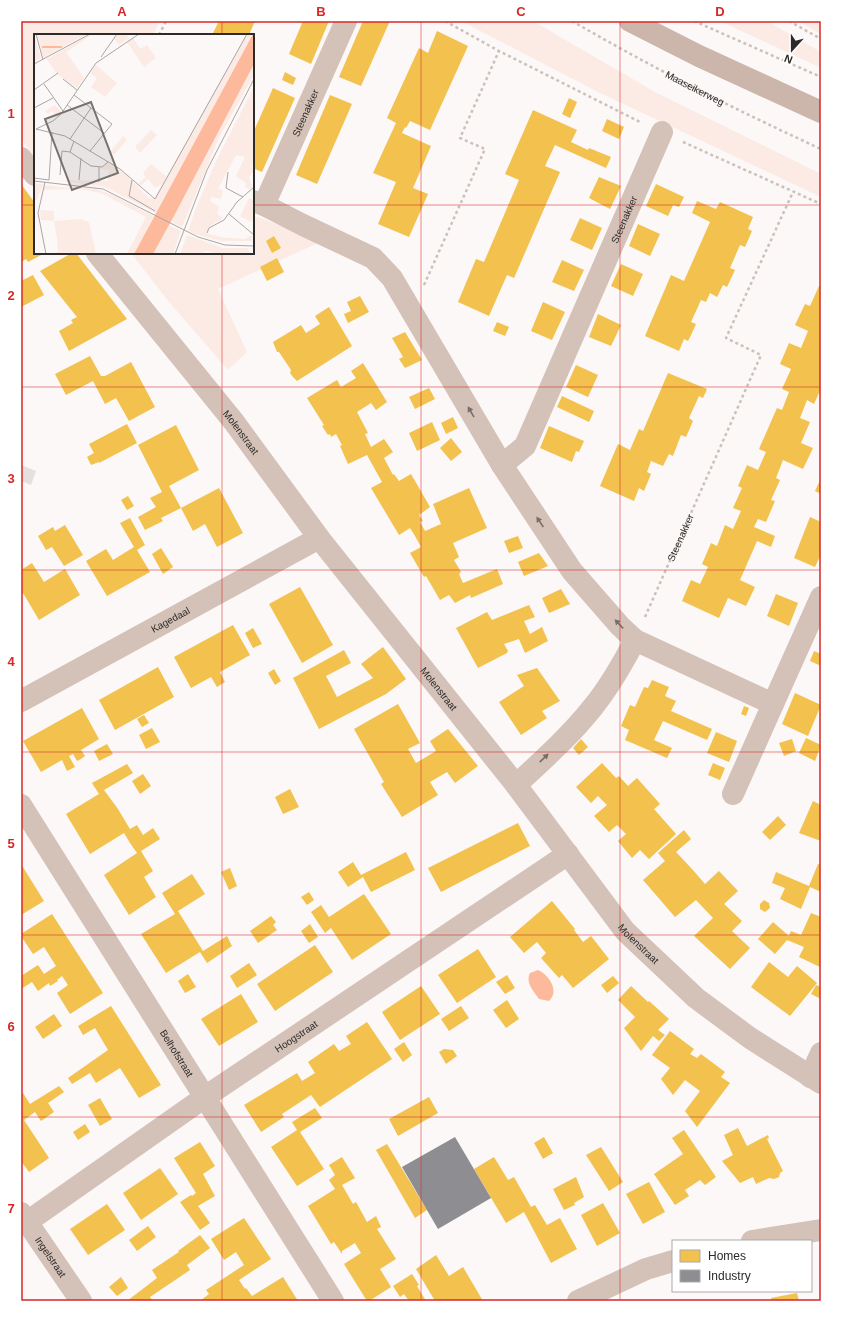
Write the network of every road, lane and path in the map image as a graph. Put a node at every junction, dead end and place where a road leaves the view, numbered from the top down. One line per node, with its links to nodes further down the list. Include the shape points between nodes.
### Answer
1 (166, 21): 8 (path)
2 (346, 21): 18 (street, Steenakker)
3 (445, 21): 10 (path)
4 (572, 21): 14 (path, Maaseikerweg, via 761,122)
5 (630, 21): 12 (main road)
6 (694, 21): 11 (path)
7 (790, 21): 9 (path)
8 (160, 34)
9 (821, 39)
10 (499, 51): 13 (path); 21 (path, via 460,138 485,149)
11 (821, 77)
12 (821, 112)
13 (662, 132): 17 (path); 22 (street, Steenakker, via 525,446)
14 (821, 149)
15 (21, 158): 16 (street)
16 (34, 174)
17 (793, 192): 19 (path); 25 (path, Steenakker, via 726,338 761,355)
18 (259, 203): 21 (street, Steenakker, via 373,258 392,278)
19 (821, 204)
20 (98, 254): 23 (street, Molenstraat, via 234,422)
21 (412, 312): 22 (street, Steenakker, one-way to 21)
22 (502, 464): 25 (street, Steenakker, one-way to 22, via 572,571)
23 (319, 538): 26 (street, Kagedaal); 28 (street, Molenstraat)
24 (821, 597): 27 (street)
25 (635, 640): 27 (street, Steenakker); 28 (street, one-way to 25, via 569,735 594,707 620,669)
26 (21, 701)
27 (773, 704): 29 (street)
28 (516, 785): 31 (street, Molenstraat)
29 (732, 794)
30 (21, 805): 34 (street, Belhofstraat)
31 (568, 854): 33 (street, Molenstraat, via 625,931 696,998 750,1038); 34 (street, Hoogstraat)
32 (821, 1053): 33 (street)
33 (816, 1080)
34 (205, 1097): 35 (street, Hoogstraat); 40 (street, Belhofstraat)
35 (24, 1218): 39 (street, Ingelstraat)
36 (821, 1230): 37 (street)
37 (758, 1240)
38 (672, 1261): 41 (street, via 646,1269)
39 (81, 1301)
40 (332, 1301)
41 (578, 1301)

